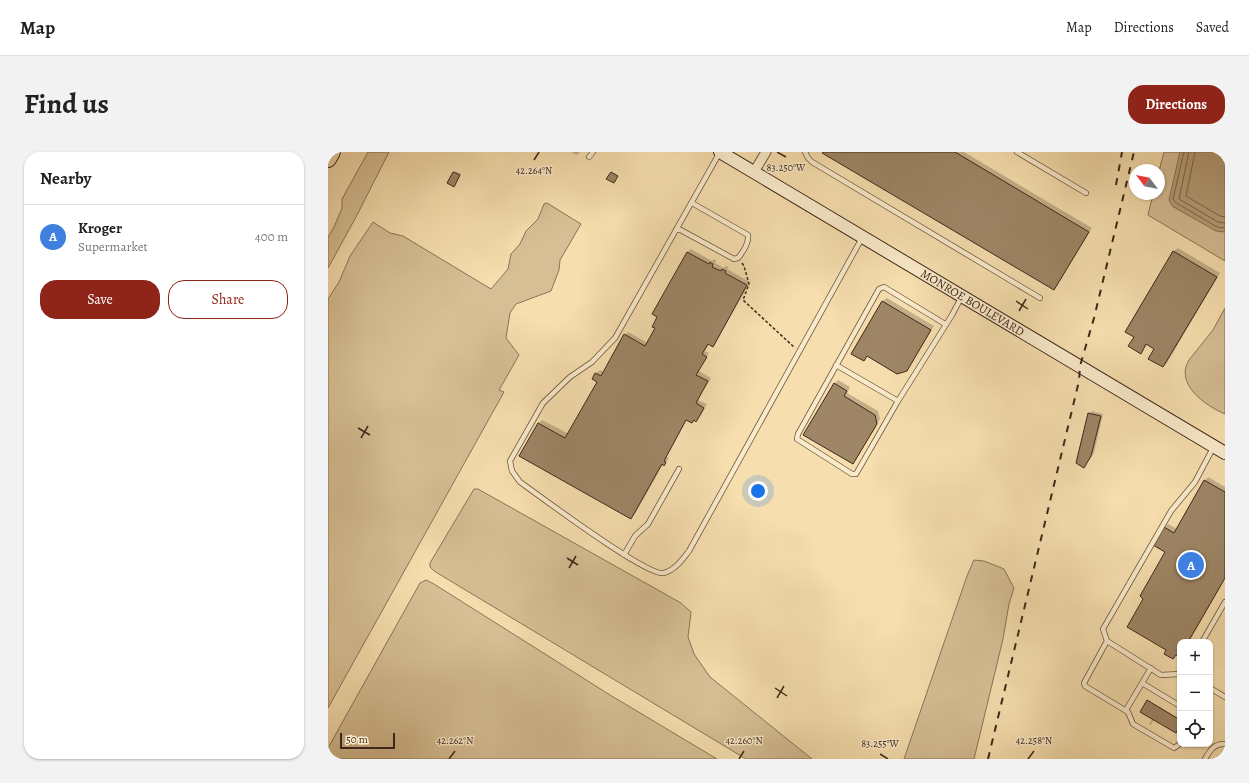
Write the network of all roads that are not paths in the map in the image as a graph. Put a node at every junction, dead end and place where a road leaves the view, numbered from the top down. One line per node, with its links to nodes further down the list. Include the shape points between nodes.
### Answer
1 (332, 152): 8 (highway)
2 (593, 152): 7 (lane)
3 (720, 152): 9 (street, MONROE BOULEVARD); 11 (lane)
4 (766, 152): 9 (street)
5 (805, 152): 15 (lane, via 812,162)
6 (1017, 152): 10 (lane)
7 (590, 157)
8 (328, 159)
9 (754, 172): 13 (street, MONROE BOULEVARD)
10 (1086, 193)
11 (692, 203): 12 (lane); 12 (lane, via 748,235 738,258 734,259)
12 (677, 228): 22 (lane, via 615,338 592,362 570,377 543,403 510,461 512,471 520,482)
13 (862, 237): 14 (street, MONROE BOULEVARD); 22 (lane, via 689,552 674,568 662,573)
14 (962, 296): 16 (lane); 19 (street, MONROE BOULEVARD)
15 (1040, 298)
16 (945, 324): 17 (lane, via 884,287 880,289); 18 (lane)
17 (836, 365): 18 (lane); 18 (lane, via 797,439 852,474 856,474)
18 (898, 401)
19 (1214, 446): 20 (street, MONROE BOULEVARD); 25 (lane, via 1194,482 1170,511 1103,629)
20 (1225, 453)
21 (679, 469): 22 (lane, via 648,524 635,536)
22 (624, 555)
23 (1225, 602): 24 (lane)
24 (1204, 639)
25 (1107, 641): 26 (lane); 32 (lane, via 1084,683)
26 (1151, 668): 27 (lane, via 1161,675); 28 (lane)
27 (1177, 674)
28 (1142, 683): 31 (lane); 32 (lane)
29 (1213, 690): 30 (lane)
30 (1225, 697)
31 (1177, 704)
32 (1126, 710): 34 (lane, via 1133,724 1174,748)
33 (1225, 744): 35 (lane, via 1213,747)
34 (1177, 746)
35 (1205, 759)

